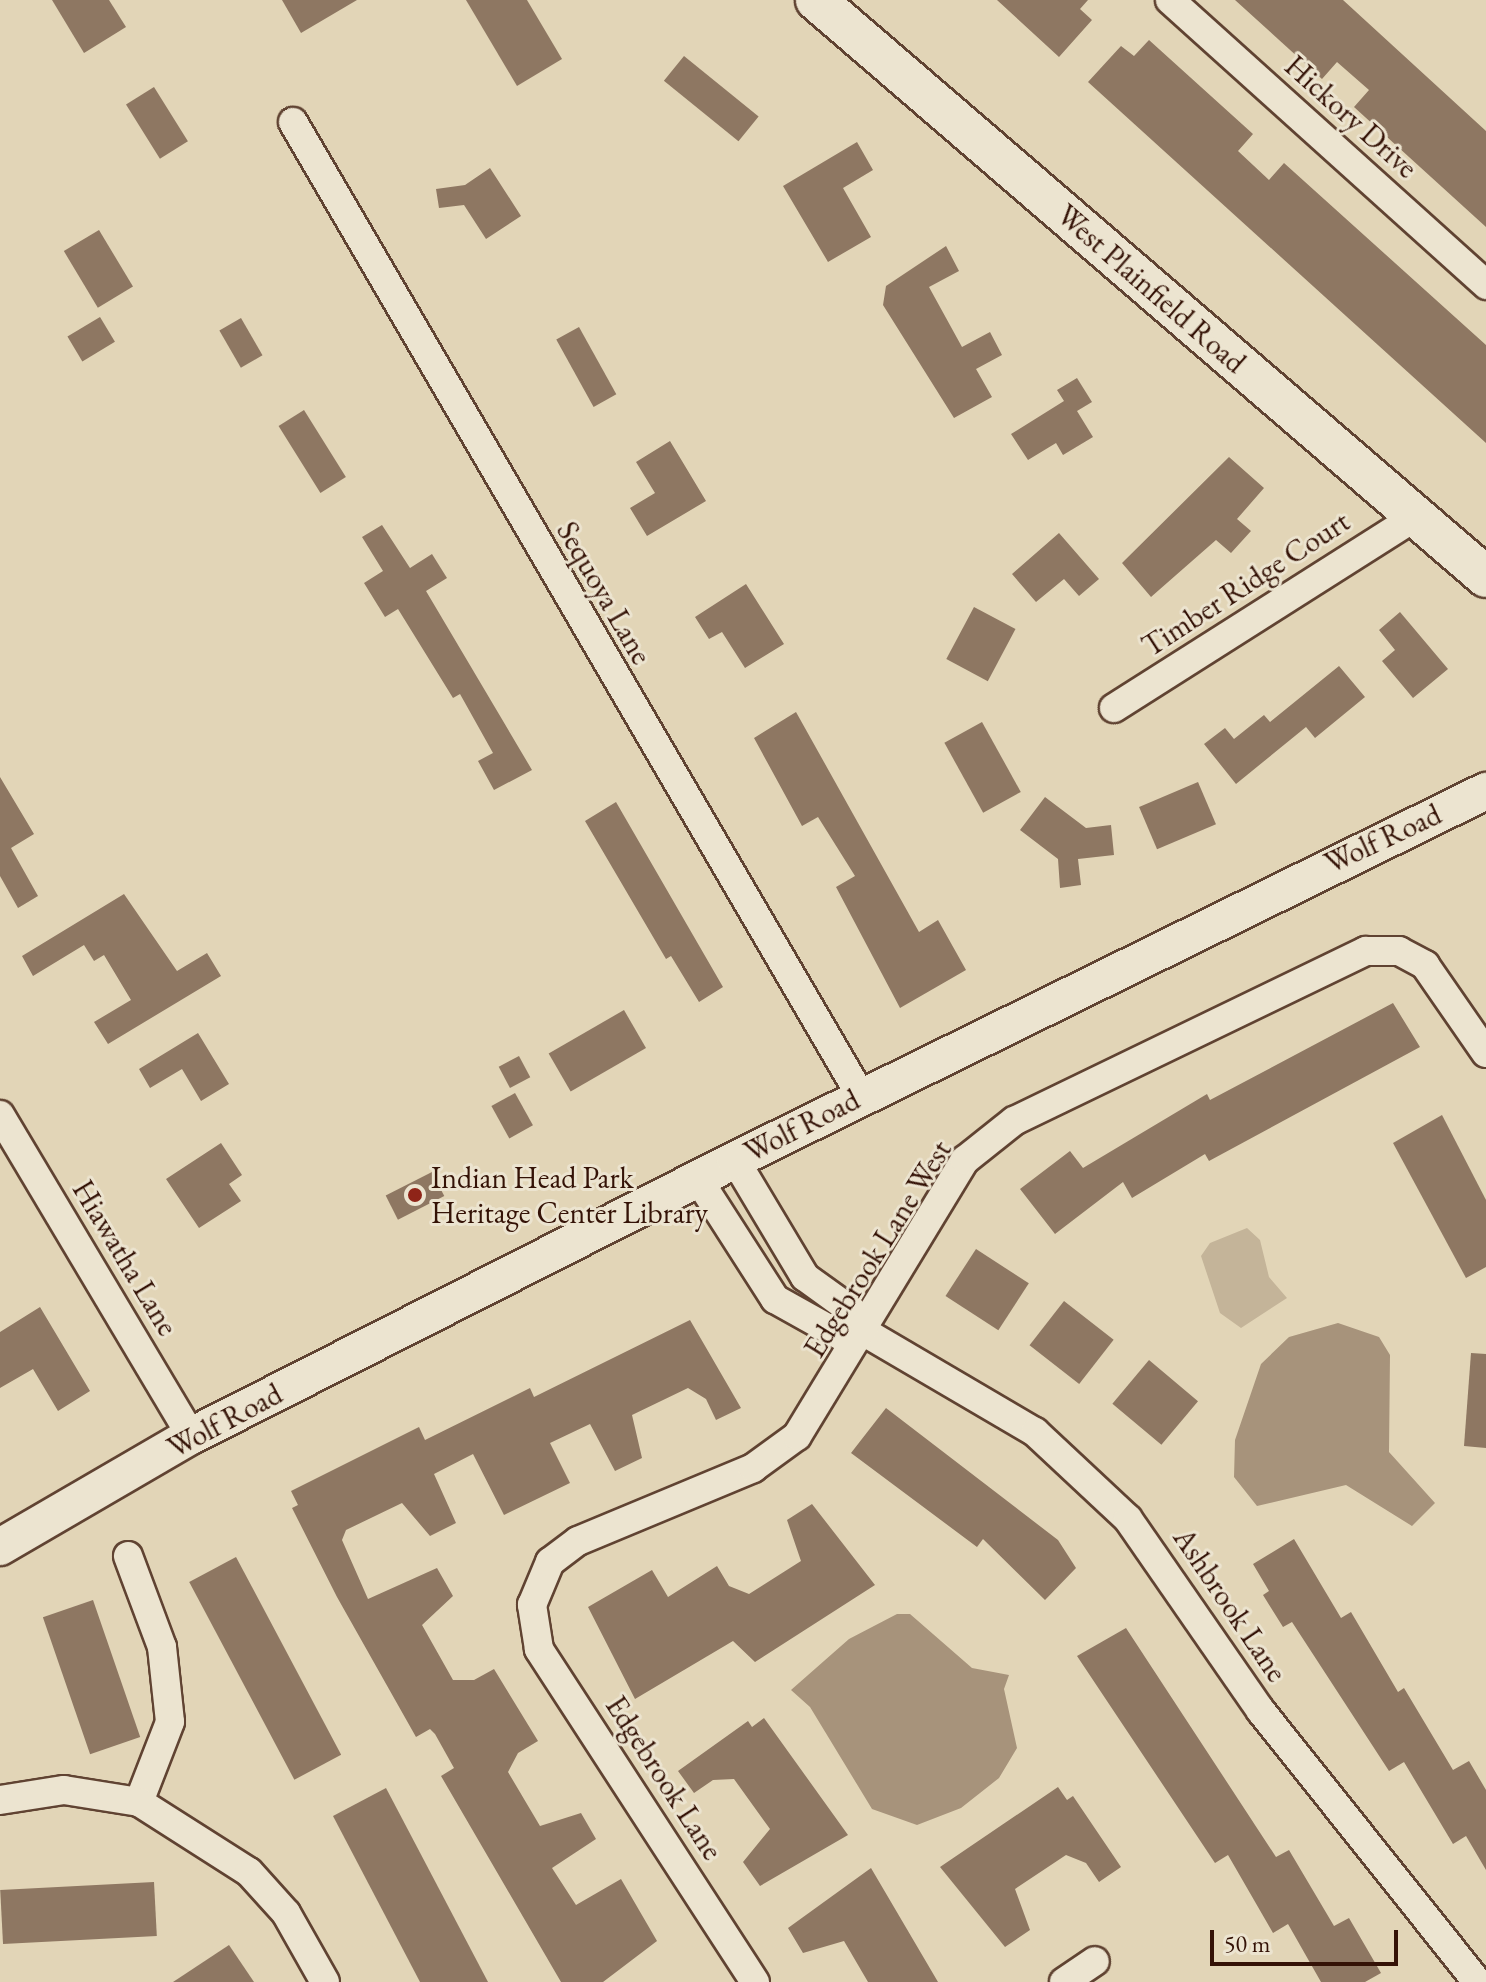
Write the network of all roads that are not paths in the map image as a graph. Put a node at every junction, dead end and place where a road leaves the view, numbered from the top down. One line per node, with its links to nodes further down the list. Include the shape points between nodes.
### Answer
1 (816, 0): 5 (main road, West Plainfield Road)
2 (1170, 0): 4 (street, Hickory Drive)
3 (293, 122): 10 (street, Sequoya Lane)
4 (1486, 285)
5 (1415, 517): 6 (main road, West Plainfield Road); 7 (street, Timber Ridge Court)
6 (1486, 577)
7 (1114, 708)
8 (1486, 791): 10 (street, Wolf Road)
9 (1486, 1053): 14 (street, Edgebrook Lane West, via 1446,988 1415,957 1382,949 1349,955 1014,1121 965,1160)
10 (861, 1096): 12 (street, Wolf Road)
11 (0, 1115): 15 (street, Hiawatha Lane)
12 (735, 1160): 13 (street, Wolf Road); 14 (street, Ashbrook Lane, via 805,1277 851,1310)
13 (698, 1179): 14 (street, Ashbrook Lane, via 750,1270 775,1299 845,1338); 15 (street, Wolf Road)
14 (866, 1333): 18 (street, Edgebrook Lane West, via 817,1413 780,1451 570,1546 550,1562); 25 (street, Ashbrook Lane, via 1035,1432 1128,1519 1261,1711)
15 (191, 1436): 16 (street, Wolf Road)
16 (0, 1547)
17 (128, 1556): 20 (street, via 162,1647 170,1722)
18 (532, 1605): 23 (street, Edgebrook Lane, via 539,1649)
19 (0, 1800): 20 (street, via 64,1790)
20 (139, 1802): 22 (street, via 249,1872 286,1913)
21 (1095, 1961): 24 (street)
22 (325, 1982)
23 (755, 1982)
24 (1064, 1982)
25 (1477, 1982)

